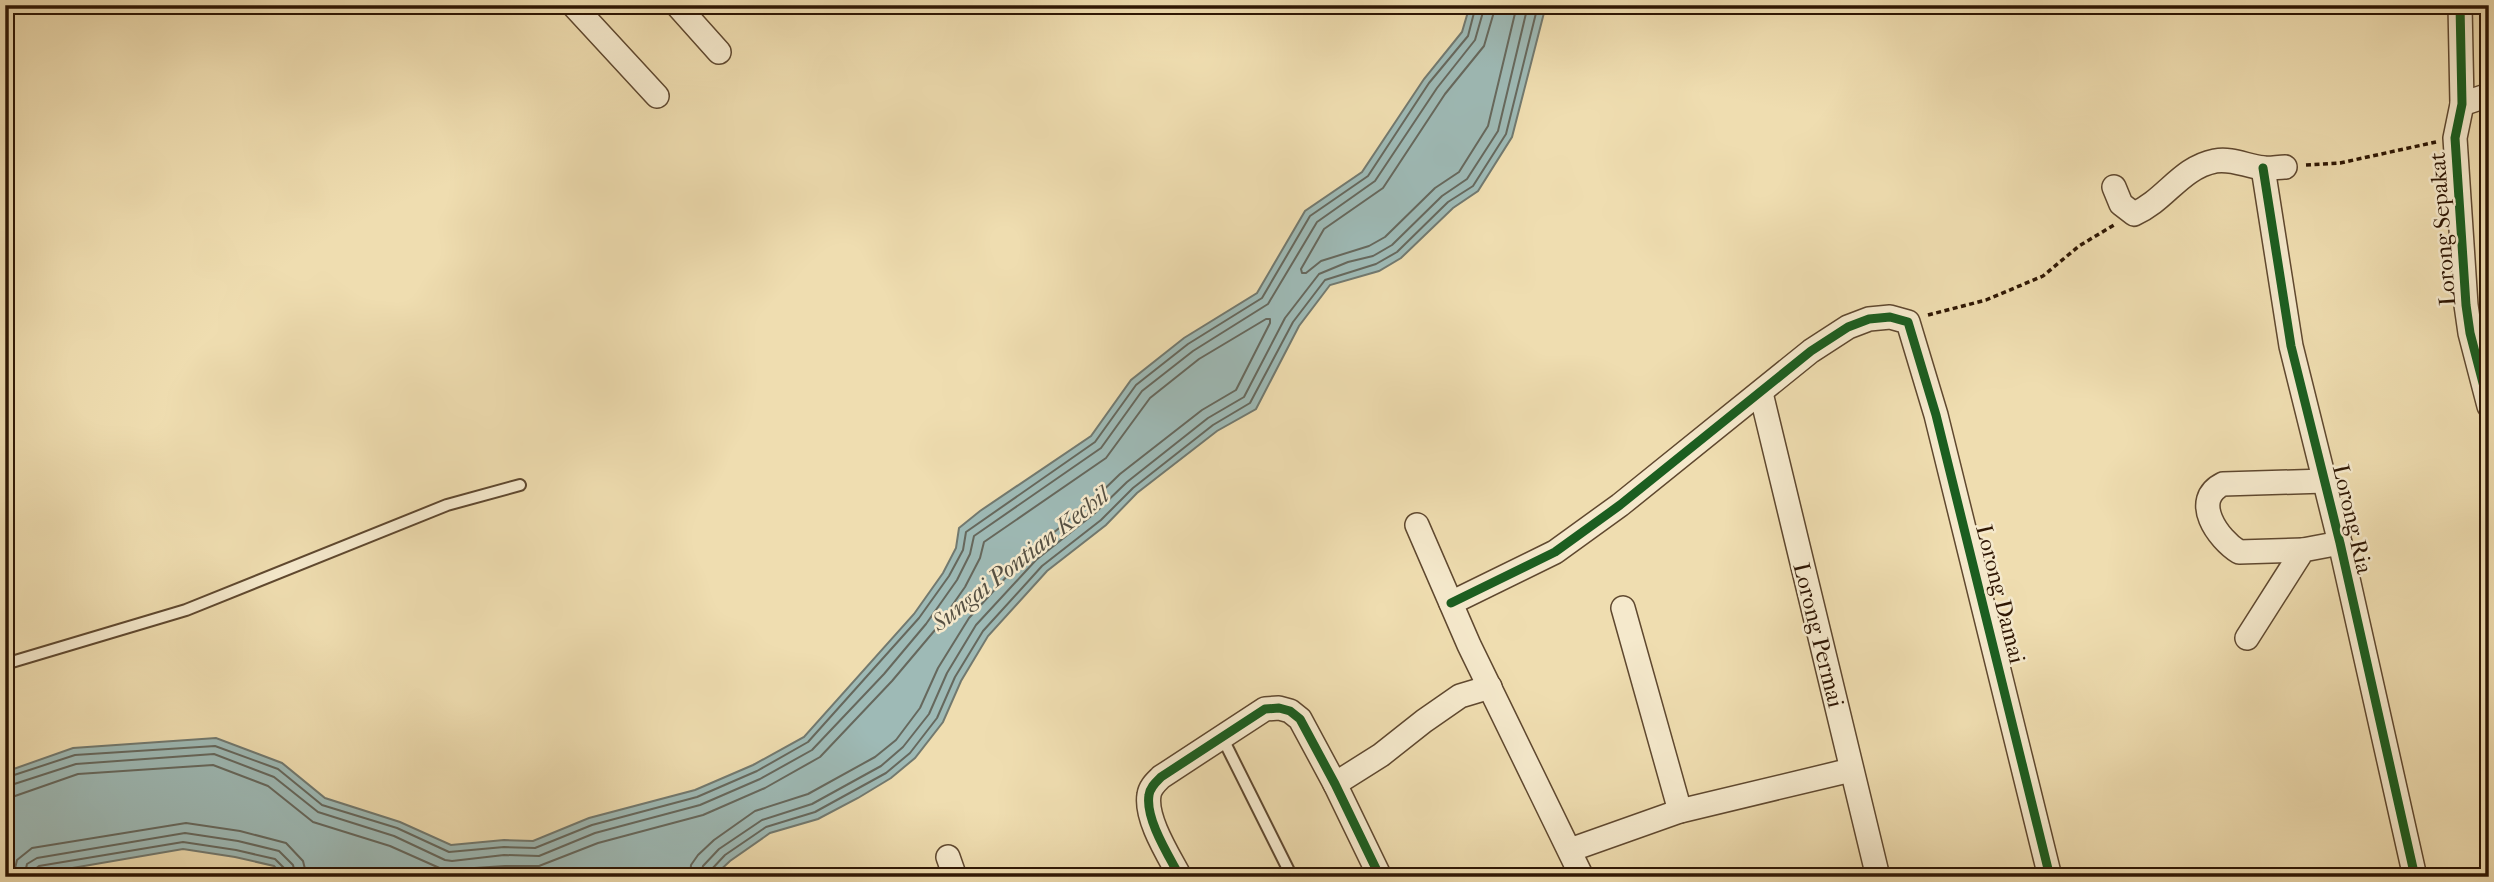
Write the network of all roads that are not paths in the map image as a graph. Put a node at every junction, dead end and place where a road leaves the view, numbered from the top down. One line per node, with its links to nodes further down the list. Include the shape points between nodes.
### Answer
1 (573, 5): 6 (street)
2 (677, 5): 4 (street)
3 (2460, 5): 7 (street, Lorong Sepakat)
4 (719, 52)
5 (2489, 95): 7 (street)
6 (657, 96)
7 (2462, 104): 10 (street, Lorong Sepakat, via 2455,138 2466,305)
8 (2114, 187): 11 (street, Lorong Ria, via 2121,204 2134,214 2151,207 2178,179 2199,166 2232,160 2274,167 2291,345)
9 (1760, 393): 16 (street, via 1555,552); 22 (street, Lorong Permai); 31 (street, Lorong Damai, via 1848,327 1869,318 1908,322 1936,415)
10 (2489, 406)
11 (2325, 481): 14 (street, Lorong Ria); 15 (street, via 2223,484 2210,497 2208,513 2214,528 2239,552)
12 (520, 485): 19 (lane, via 447,505 186,610)
13 (1417, 525): 16 (street)
14 (2340, 543): 15 (street); 32 (street, Lorong Ria)
15 (2303, 550): 18 (street)
16 (1451, 603): 20 (street)
17 (1623, 608): 24 (street)
18 (2248, 638)
19 (5, 664)
20 (1490, 687): 23 (street, via 1460,696); 25 (street)
21 (1222, 737): 23 (street, via 1265,709 1290,711 1300,719); 26 (street, via 1161,777 1149,796 1155,827); 27 (lane)
22 (1851, 770): 24 (street); 30 (street, Lorong Permai)
23 (1335, 784): 28 (street)
24 (1680, 811): 25 (street)
25 (1570, 850): 29 (street)
26 (1180, 877)
27 (1292, 877)
28 (1380, 877)
29 (1582, 877)
30 (1878, 877)
31 (2050, 877)
32 (2414, 877)

